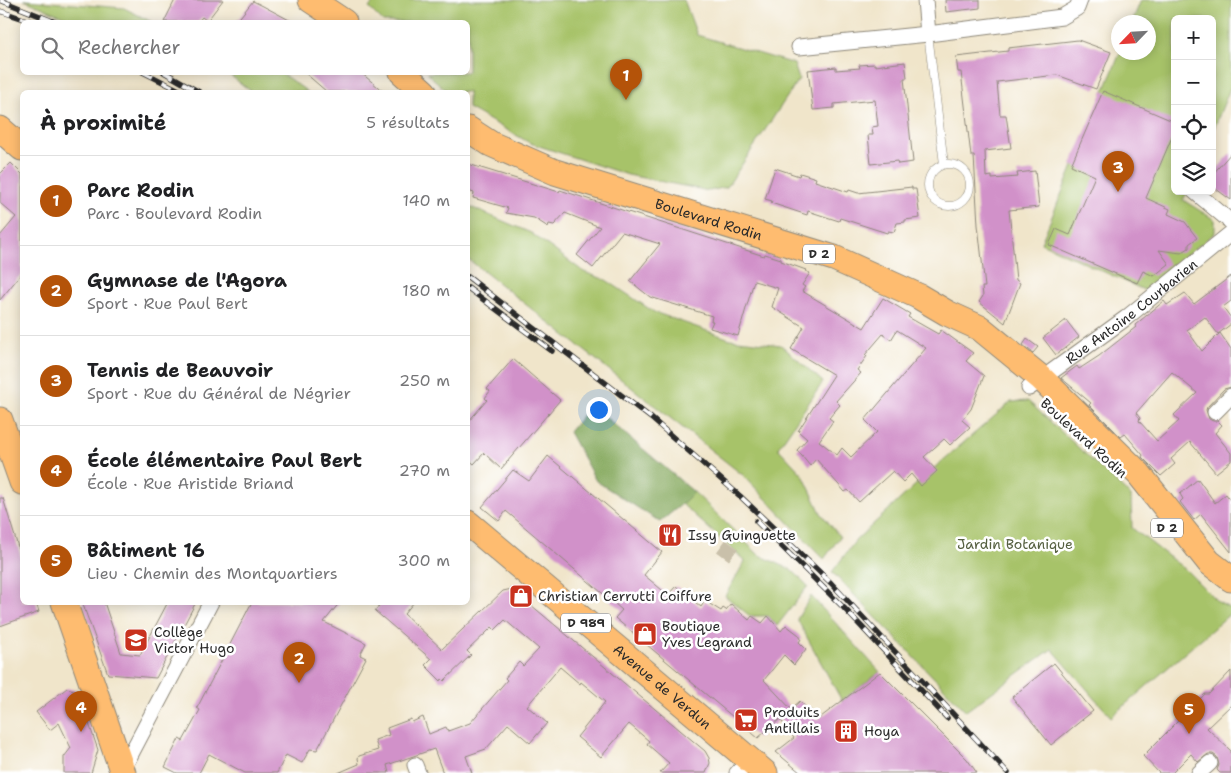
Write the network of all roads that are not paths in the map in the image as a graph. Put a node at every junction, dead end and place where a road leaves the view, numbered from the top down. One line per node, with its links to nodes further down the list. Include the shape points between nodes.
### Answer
1 (311, 0): 4 (main road)
2 (924, 0): 5 (street)
3 (1080, 0): 5 (street, via 1077,8 1062,18)
4 (341, 20)
5 (928, 34): 6 (street); 12 (lane)
6 (798, 48)
7 (405, 75): 8 (main road)
8 (422, 90)
9 (0, 129): 11 (main road)
10 (470, 130): 16 (main road, Boulevard Rodin / D 2, via 491,144 555,172 834,258 980,328)
11 (20, 146)
12 (944, 164): 12 (lane, via 932,172 928,185 933,198 952,206 964,200 970,181 958,166)
13 (1199, 195): 14 (street)
14 (1231, 222)
15 (1231, 233): 16 (street, Rue Antoine Courbarien, via 1126,318)
16 (1035, 383): 22 (main road, Boulevard Rodin / D 2, via 1139,474 1209,562); 23 (main road, Boulevard Rodin / D 2, via 1063,421 1126,475 1187,554)
17 (1231, 396): 18 (street)
18 (1215, 412)
19 (0, 420): 20 (main road)
20 (20, 476)
21 (470, 525): 26 (main road, Avenue de Verdun / D 989)
22 (1231, 579)
23 (1231, 594)
24 (65, 605): 27 (main road)
25 (209, 605): 27 (street)
26 (751, 769)
27 (122, 772)

